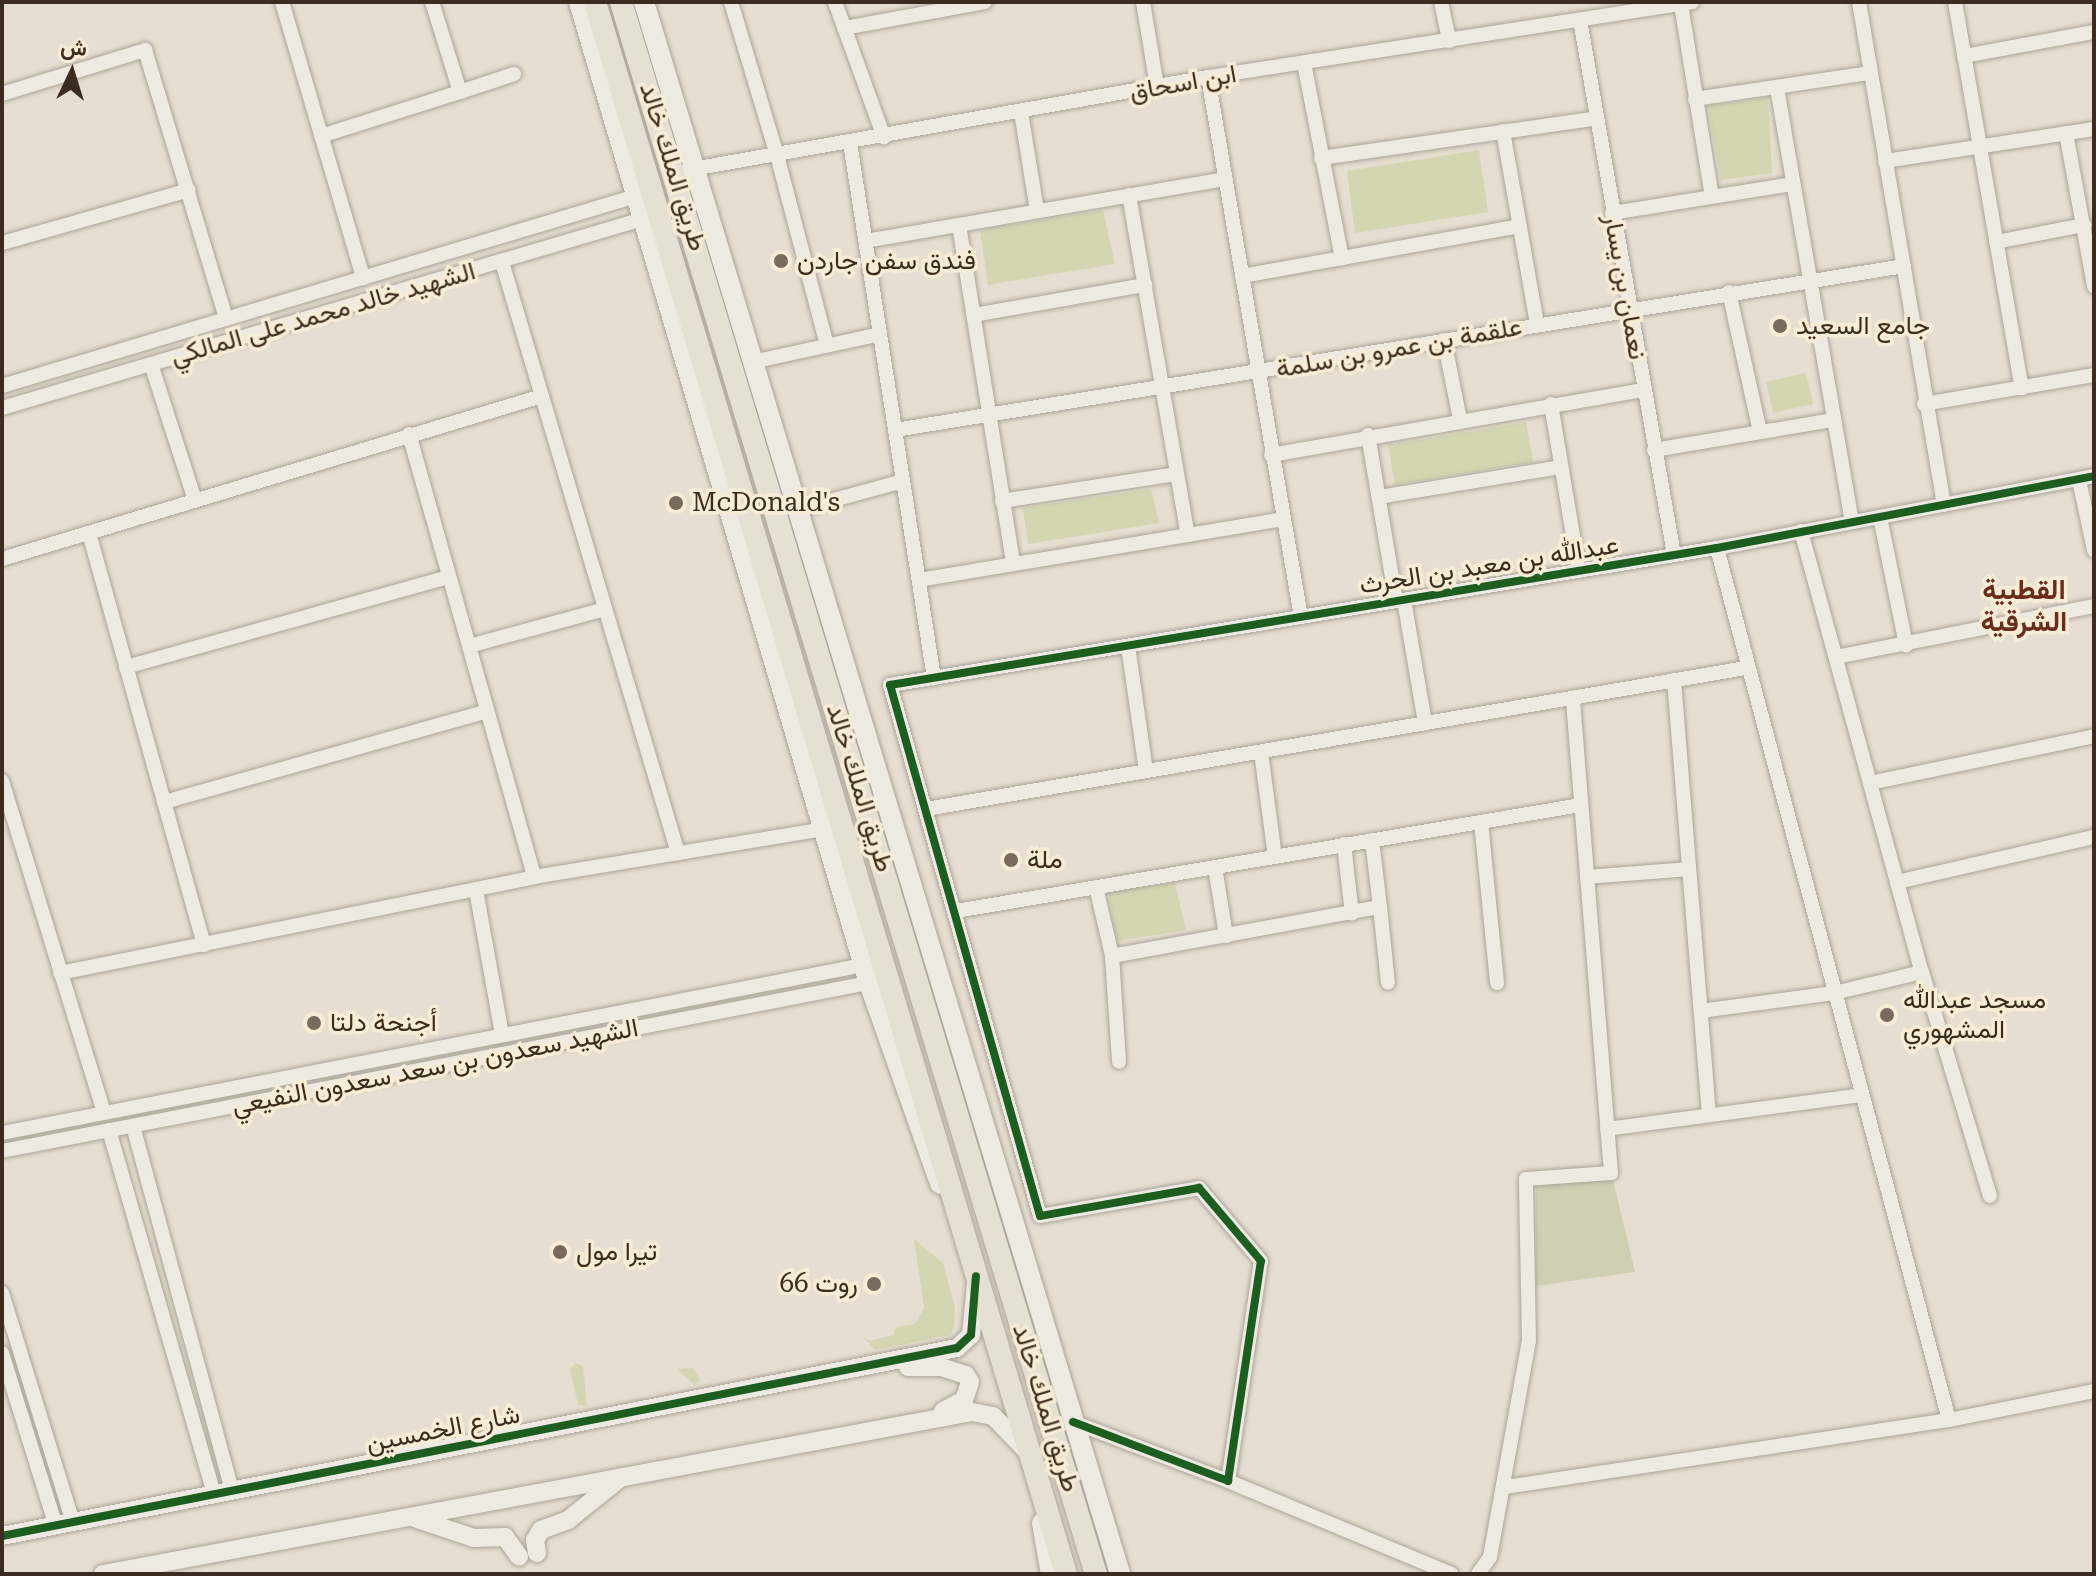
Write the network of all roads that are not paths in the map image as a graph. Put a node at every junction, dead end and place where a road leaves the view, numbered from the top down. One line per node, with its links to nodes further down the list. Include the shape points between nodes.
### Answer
1 (282, 2): 35 (street)
2 (432, 2): 27 (street)
3 (579, 2): 47 (main road)
4 (595, 2): 181 (main road, طريق الملك خالد)
5 (621, 2): 42 (main road, طريق الملك خالد)
6 (644, 2): 42 (main road)
7 (731, 2): 39 (street)
8 (835, 2): 17 (street)
9 (985, 2): 15 (street)
10 (1143, 2): 25 (street)
11 (1441, 2): 19 (street)
12 (1688, 2): 16 (street, ابن اسحاق); 29 (street)
13 (1859, 2): 22 (street)
14 (1955, 2): 20 (street)
15 (951, 5): 17 (street)
16 (1580, 20): 19 (street, ابن اسحاق); 31 (street, نعمان بن يسار)
17 (844, 28): 36 (street)
18 (2094, 32): 20 (street)
19 (1449, 41): 21 (street, ابن اسحاق)
20 (1964, 56): 38 (street)
21 (1304, 63): 24 (street, ابن اسحاق); 40 (street)
22 (1870, 73): 26 (street); 41 (street)
23 (514, 74): 27 (street)
24 (1208, 77): 25 (street, ابن اسحاق); 43 (street)
25 (1157, 87): 30 (street, ابن اسحاق)
26 (1777, 88): 29 (street); 44 (street)
27 (460, 92): 35 (street)
28 (2, 94): 45 (street, via 145,50)
29 (1695, 99): 48 (street)
30 (1021, 112): 36 (street, ابن اسحاق); 49 (street)
31 (1597, 118): 33 (street); 50 (street, نعمان بن يسار)
32 (2094, 129): 34 (street)
33 (1503, 131): 40 (street); 54 (street)
34 (2066, 133): 38 (street); 53 (street)
35 (321, 136): 62 (street)
36 (884, 137): 37 (street, ابن اسحاق)
37 (850, 143): 39 (street, ابن اسحاق); 55 (street)
38 (1981, 148): 41 (street); 56 (street)
39 (777, 155): 42 (street, ابن اسحاق); 73 (street)
40 (1321, 158): 58 (street)
41 (1885, 161): 60 (street)
42 (685, 170): 74 (main road); 201 (main road, طريق الملك خالد)
43 (1225, 179): 46 (street); 61 (street)
44 (1793, 184): 48 (street); 63 (street)
45 (189, 190): 57 (street); 69 (street)
46 (1129, 195): 49 (street); 64 (street)
47 (636, 196): 51 (main road); 62 (street, الشهيد خالد محمد على المالكي)
48 (1712, 197): 50 (street)
49 (1037, 211): 52 (street)
50 (1612, 213): 67 (street, نعمان بن يسار)
51 (643, 219): 59 (street, الشهيد خالد محمد على المالكي); 144 (main road)
52 (959, 225): 55 (street); 68 (street)
53 (2084, 225): 56 (street); 65 (street)
54 (1520, 226): 58 (street); 70 (street)
55 (866, 241): 71 (street)
56 (1996, 242): 80 (street)
57 (2, 243)
58 (1342, 258): 61 (street)
59 (502, 262): 75 (street, الشهيد خالد محمد على المالكي); 82 (street)
60 (1904, 266): 63 (street, علقمة بن عمرو بن سلمة); 84 (street)
61 (1242, 276): 76 (street)
62 (363, 278): 69 (street, الشهيد خالد محمد على المالكي)
63 (1809, 280): 66 (street, علقمة بن عمرو بن سلمة); 88 (street)
64 (1145, 285): 68 (street); 79 (street)
65 (2094, 286)
66 (1729, 292): 67 (street, علقمة بن عمرو بن سلمة); 90 (street)
67 (1630, 307): 70 (street, علقمة بن عمرو بن سلمة); 81 (street, نعمان بن يسار)
68 (974, 315): 86 (street)
69 (226, 319): 78 (street, الشهيد خالد محمد على المالكي)
70 (1537, 324): 72 (street, علقمة بن عمرو بن سلمة)
71 (880, 334): 73 (street); 89 (street)
72 (1444, 340): 76 (street, علقمة بن عمرو بن سلمة); 87 (street)
73 (827, 346): 74 (street)
74 (752, 362): 104 (main road)
75 (151, 364): 85 (street, الشهيد خالد محمد على المالكي); 101 (street)
76 (1258, 372): 79 (street, علقمة بن عمرو بن سلمة); 94 (street)
77 (2094, 375): 80 (street)
78 (2, 386)
79 (1162, 388): 86 (street, علقمة بن عمرو بن سلمة); 96 (street)
80 (2022, 388): 84 (street)
81 (1642, 390): 83 (street); 93 (street, نعمان بن يسار)
82 (542, 396): 91 (street); 121 (street)
83 (1551, 404): 87 (street); 95 (street)
84 (1924, 404): 103 (street)
85 (2, 408)
86 (990, 415): 89 (street, علقمة بن عمرو بن سلمة); 102 (street)
87 (1460, 419): 92 (street)
88 (1834, 420): 90 (street); 107 (street)
89 (895, 430): 99 (street)
90 (1760, 432): 93 (street)
91 (409, 434): 101 (street); 117 (street)
92 (1368, 435): 94 (street); 100 (street)
93 (1654, 450): 113 (street, نعمان بن يسار)
94 (1271, 455): 106 (street)
95 (1561, 467): 100 (street); 116 (street)
96 (1177, 474): 102 (street); 110 (street)
97 (2094, 476): 98 (street, عبدالله بن معبد بن الحرث)
98 (2079, 480): 103 (street, عبدالله بن معبد بن الحرث); 112 (street)
99 (903, 481): 104 (street); 118 (street)
100 (1379, 497): 119 (street)
101 (195, 500): 109 (street)
102 (1002, 501): 115 (street)
103 (1944, 505): 105 (street, عبدالله بن معبد بن الحرث)
104 (797, 510): 189 (main road)
105 (1880, 517): 107 (street, عبدالله بن معبد بن الحرث); 123 (street)
106 (1282, 519): 110 (street); 122 (street)
107 (1852, 522): 108 (street, عبدالله بن معبد بن الحرث)
108 (1801, 531): 111 (street, عبدالله بن معبد بن الحرث); 126 (street)
109 (89, 533): 114 (street); 127 (street)
110 (1188, 535): 115 (street)
111 (1717, 548): 113 (street, عبدالله بن معبد بن الحرث); 128 (street)
112 (2094, 550)
113 (1674, 555): 116 (street, عبدالله بن معبد بن الحرث)
114 (2, 559)
115 (1013, 564): 118 (street)
116 (1579, 571): 119 (street, عبدالله بن معبد بن الحرث)
117 (449, 577): 124 (street); 127 (street)
118 (919, 580): 129 (street)
119 (1400, 601): 122 (street, عبدالله بن معبد بن الحرث); 133 (street)
120 (2094, 606): 123 (street)
121 (605, 609): 124 (street); 148 (street)
122 (1301, 617): 125 (street, عبدالله بن معبد بن الحرث)
123 (1906, 645): 126 (street)
124 (469, 646): 132 (street)
125 (1128, 646): 129 (street, عبدالله بن معبد بن الحرث); 136 (street)
126 (1836, 657): 138 (street)
127 (126, 667): 139 (street)
128 (1746, 668): 130 (street); 168 (street)
129 (934, 678): 141 (street, عبدالله بن معبد بن الحرث, via 890,685)
130 (1674, 680): 131 (street); 151 (street)
131 (1573, 698): 133 (street); 140 (street)
132 (487, 711): 139 (street); 152 (street)
133 (1425, 723): 135 (street)
134 (2094, 736): 138 (street)
135 (1261, 752): 136 (street); 149 (street)
136 (1146, 771): 141 (street)
137 (2, 781): 143 (street)
138 (1870, 783): 154 (street)
139 (164, 802): 161 (street)
140 (1581, 805): 142 (street); 153 (street)
141 (926, 809): 158 (street)
142 (1481, 822): 146 (street); 167 (street)
143 (8, 825): 164 (street)
144 (824, 829): 148 (street); 165 (main road)
145 (2094, 837): 154 (street)
146 (1372, 840): 147 (street); 157 (street)
147 (1344, 844): 149 (street); 159 (street)
148 (678, 853): 152 (street)
149 (1275, 857): 150 (street)
150 (1215, 867): 155 (street); 160 (street)
151 (1689, 869): 153 (street); 169 (street)
152 (534, 877): 156 (street)
153 (1587, 877): 176 (street)
154 (1897, 882): 163 (street)
155 (1096, 887): 158 (street); 162 (street)
156 (476, 890): 161 (street); 170 (street)
157 (1380, 907): 159 (street); 166 (street)
158 (956, 911): 192 (street, via 1040,1216 1199,1188 1261,1261)
159 (1352, 914): 160 (street)
160 (1226, 936): 162 (street)
161 (204, 945): 164 (street)
162 (1112, 956): 171 (street)
163 (1922, 972): 168 (street); 180 (street)
164 (60, 973): 173 (street)
165 (866, 974): 170 (street, الشهيد سعدون بن سعد سعدون النفيعي); 175 (street, الشهيد سعدون بن سعد سعدون النفيعي); 181 (main road, via 904,1092)
166 (1388, 983)
167 (1497, 983)
168 (1834, 993): 169 (street); 172 (street)
169 (1701, 1011): 174 (street)
170 (502, 1035): 173 (street, الشهيد سعدون بن سعد سعدون النفيعي)
171 (1119, 1062)
172 (1862, 1095): 174 (street); 188 (street)
173 (104, 1112): 178 (street, الشهيد سعدون بن سعد سعدون النفيعي)
174 (1709, 1115): 176 (street)
175 (133, 1126): 177 (street, الشهيد سعدون بن سعد سعدون النفيعي); 194 (street)
176 (1607, 1129): 193 (street, via 1611,1173 1526,1179 1529,1341)
177 (109, 1130): 179 (street, الشهيد سعدون بن سعد سعدون النفيعي); 194 (street)
178 (2, 1133)
179 (2, 1151)
180 (1990, 1196)
181 (976, 1276): 184 (street, شارع الخمسين, via 971,1335 957,1348); 190 (main road, طريق الملك خالد)
182 (2, 1293): 196 (street)
183 (2, 1353): 185 (street)
184 (868, 1368): 187 (street, via 941,1367 966,1375 970,1382 964,1400); 194 (street, شارع الخمسين)
185 (7, 1387): 196 (street)
186 (2094, 1391): 188 (street)
187 (922, 1420): 190 (street, via 972,1412 993,1416); 191 (street)
188 (1949, 1420): 193 (street)
189 (1073, 1422): 192 (street); 202 (main road)
190 (1031, 1456): 199 (main road); 200 (main road, طريق الملك خالد)
191 (625, 1475): 195 (street); 195 (street, via 568,1520 541,1530 528,1555 505,1537 474,1538)
192 (1228, 1481): 203 (street)
193 (1505, 1487): 204 (street, via 1490,1557)
194 (223, 1492): 196 (street, شارع الخمسين)
195 (415, 1518): 198 (street)
196 (65, 1524): 197 (street, شارع الخمسين)
197 (2, 1536)
198 (103, 1574)
199 (1051, 1574)
200 (1066, 1574)
201 (1096, 1574)
202 (1120, 1574)
203 (1451, 1574)
204 (1478, 1574)

